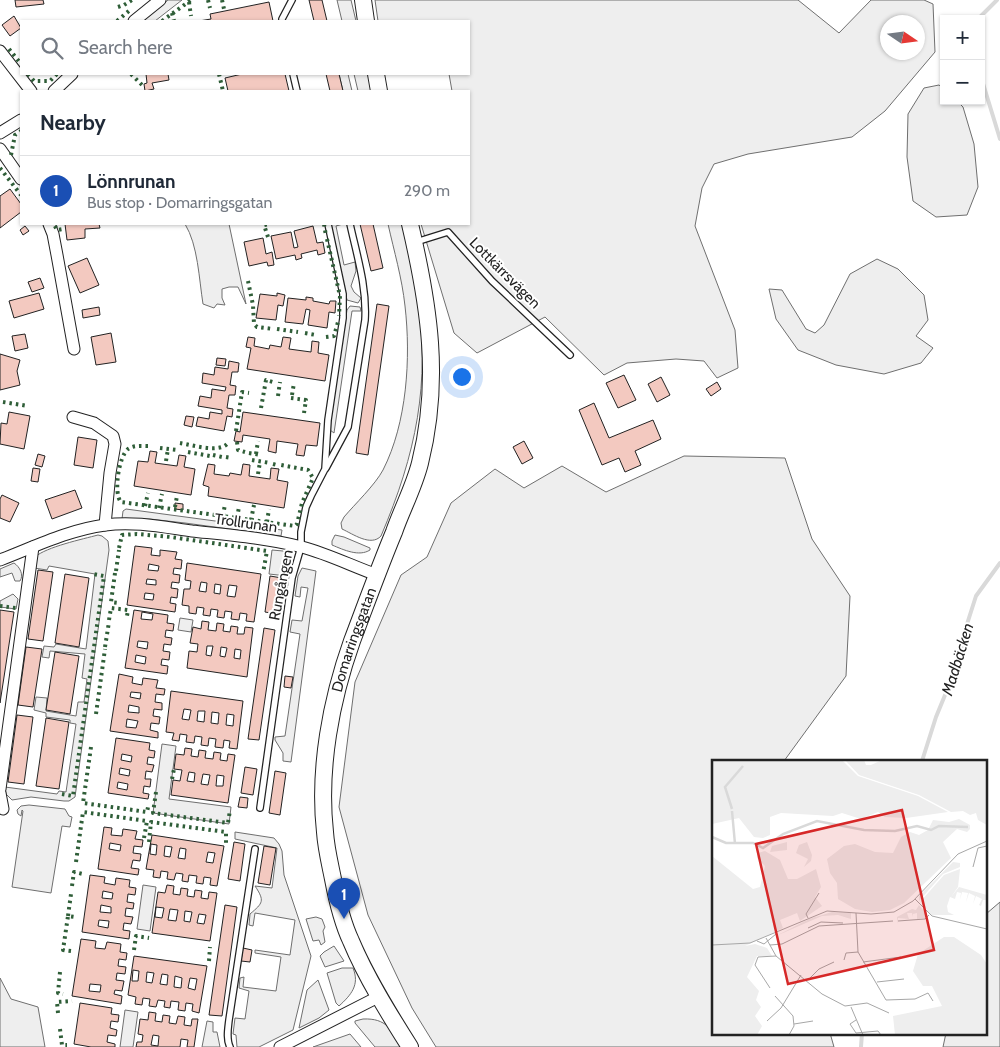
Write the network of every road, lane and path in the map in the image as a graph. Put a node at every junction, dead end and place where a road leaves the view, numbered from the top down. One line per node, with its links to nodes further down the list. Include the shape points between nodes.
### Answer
1 (160, 0): 3 (street)
2 (292, 0): 4 (lane)
3 (135, 20)
4 (282, 20)
5 (0, 52): 9 (street)
6 (71, 75): 10 (street)
7 (293, 75): 11 (lane)
8 (376, 75): 12 (street)
9 (30, 90)
10 (55, 90)
11 (297, 90)
12 (379, 90)
13 (20, 121): 14 (street)
14 (0, 133)
15 (0, 149): 16 (street)
16 (20, 178)
17 (49, 225): 22 (street)
18 (328, 225): 25 (lane, Rungången, via 344,302 328,420)
19 (350, 225): 25 (lane, via 363,283 365,320 348,428)
20 (410, 225): 21 (street, Domarringsgatan)
21 (414, 242): 23 (lane, Lottkärrsvägen, via 448,232 492,281); 30 (street, Domarringsgatan, via 429,321 429,409 420,464)
22 (74, 349)
23 (570, 355)
24 (72, 417): 26 (street, via 94,423 113,436 115,444)
25 (325, 470): 28 (lane, Rungången, via 306,507)
26 (105, 525): 27 (street, Trollrunan); 28 (street, Trollrunan, via 150,525)
27 (33, 547): 29 (street, Trollrunan); 31 (street)
28 (301, 547): 30 (street, Trollrunan); 33 (lane, Rungången, via 292,578)
29 (0, 560)
30 (377, 575): 36 (street, Domarringsgatan, via 340,676 330,718 323,810 338,904 350,939)
31 (0, 789)
32 (0, 793): 34 (street)
33 (260, 808)
34 (3, 809)
35 (255, 849): 37 (lane, via 229,1020)
36 (380, 996): 38 (street); 39 (street, Domarringsgatan)
37 (230, 1047)
38 (280, 1047)
39 (410, 1047)

